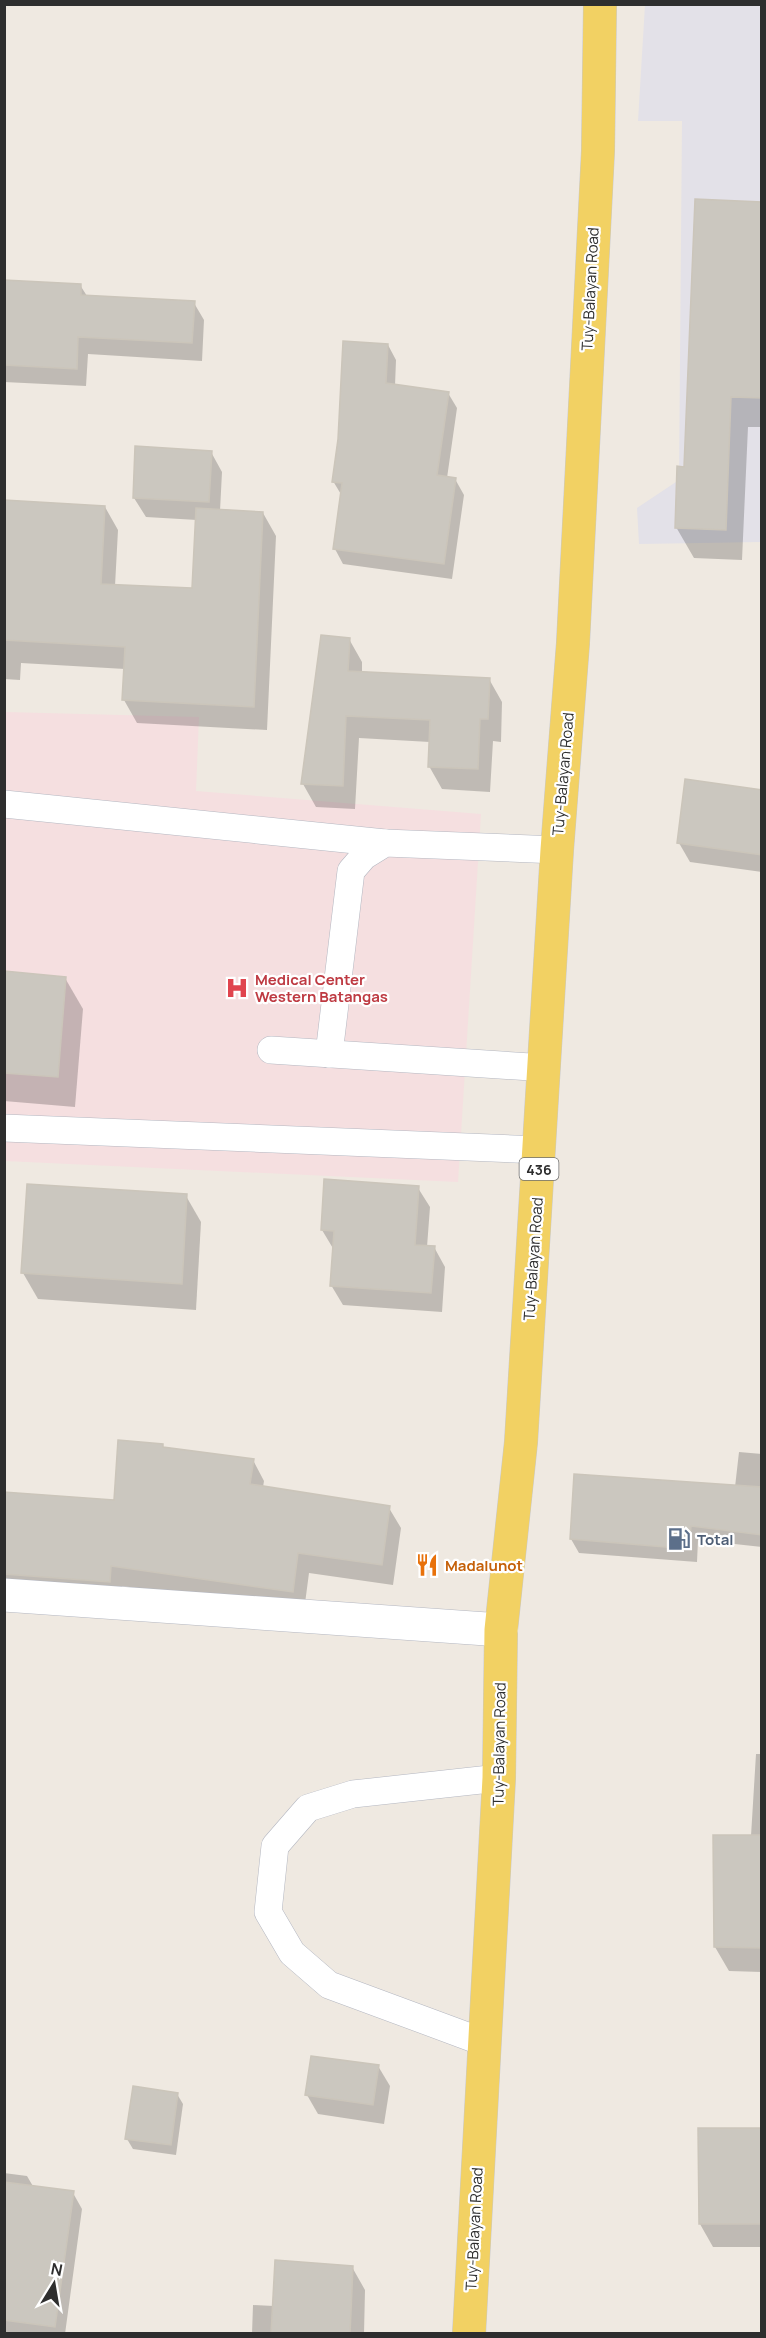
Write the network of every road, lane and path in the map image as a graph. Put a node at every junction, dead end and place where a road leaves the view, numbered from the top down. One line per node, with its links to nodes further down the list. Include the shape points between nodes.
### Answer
1 (600, 4): 4 (main road, Tuy-Balayan Road / 436, via 598,151 573,644)
2 (4, 804): 3 (lane)
3 (385, 843): 4 (lane); 6 (lane, via 364,856 351,871)
4 (557, 850): 7 (main road, Tuy-Balayan Road / 436)
5 (271, 1050): 6 (lane)
6 (329, 1054): 7 (lane)
7 (546, 1068): 9 (main road, Tuy-Balayan Road / 436)
8 (4, 1128): 9 (lane)
9 (540, 1150): 11 (main road, Tuy-Balayan Road / 436, via 521,1442)
10 (4, 1595): 11 (street)
11 (501, 1630): 12 (main road, Tuy-Balayan Road / 436)
12 (499, 1778): 13 (main road, Tuy-Balayan Road / 436); 13 (lane, via 353,1794 308,1808 275,1846 268,1912 292,1953 329,1985)
13 (483, 2042): 14 (main road, Tuy-Balayan Road / 436)
14 (469, 2334)

